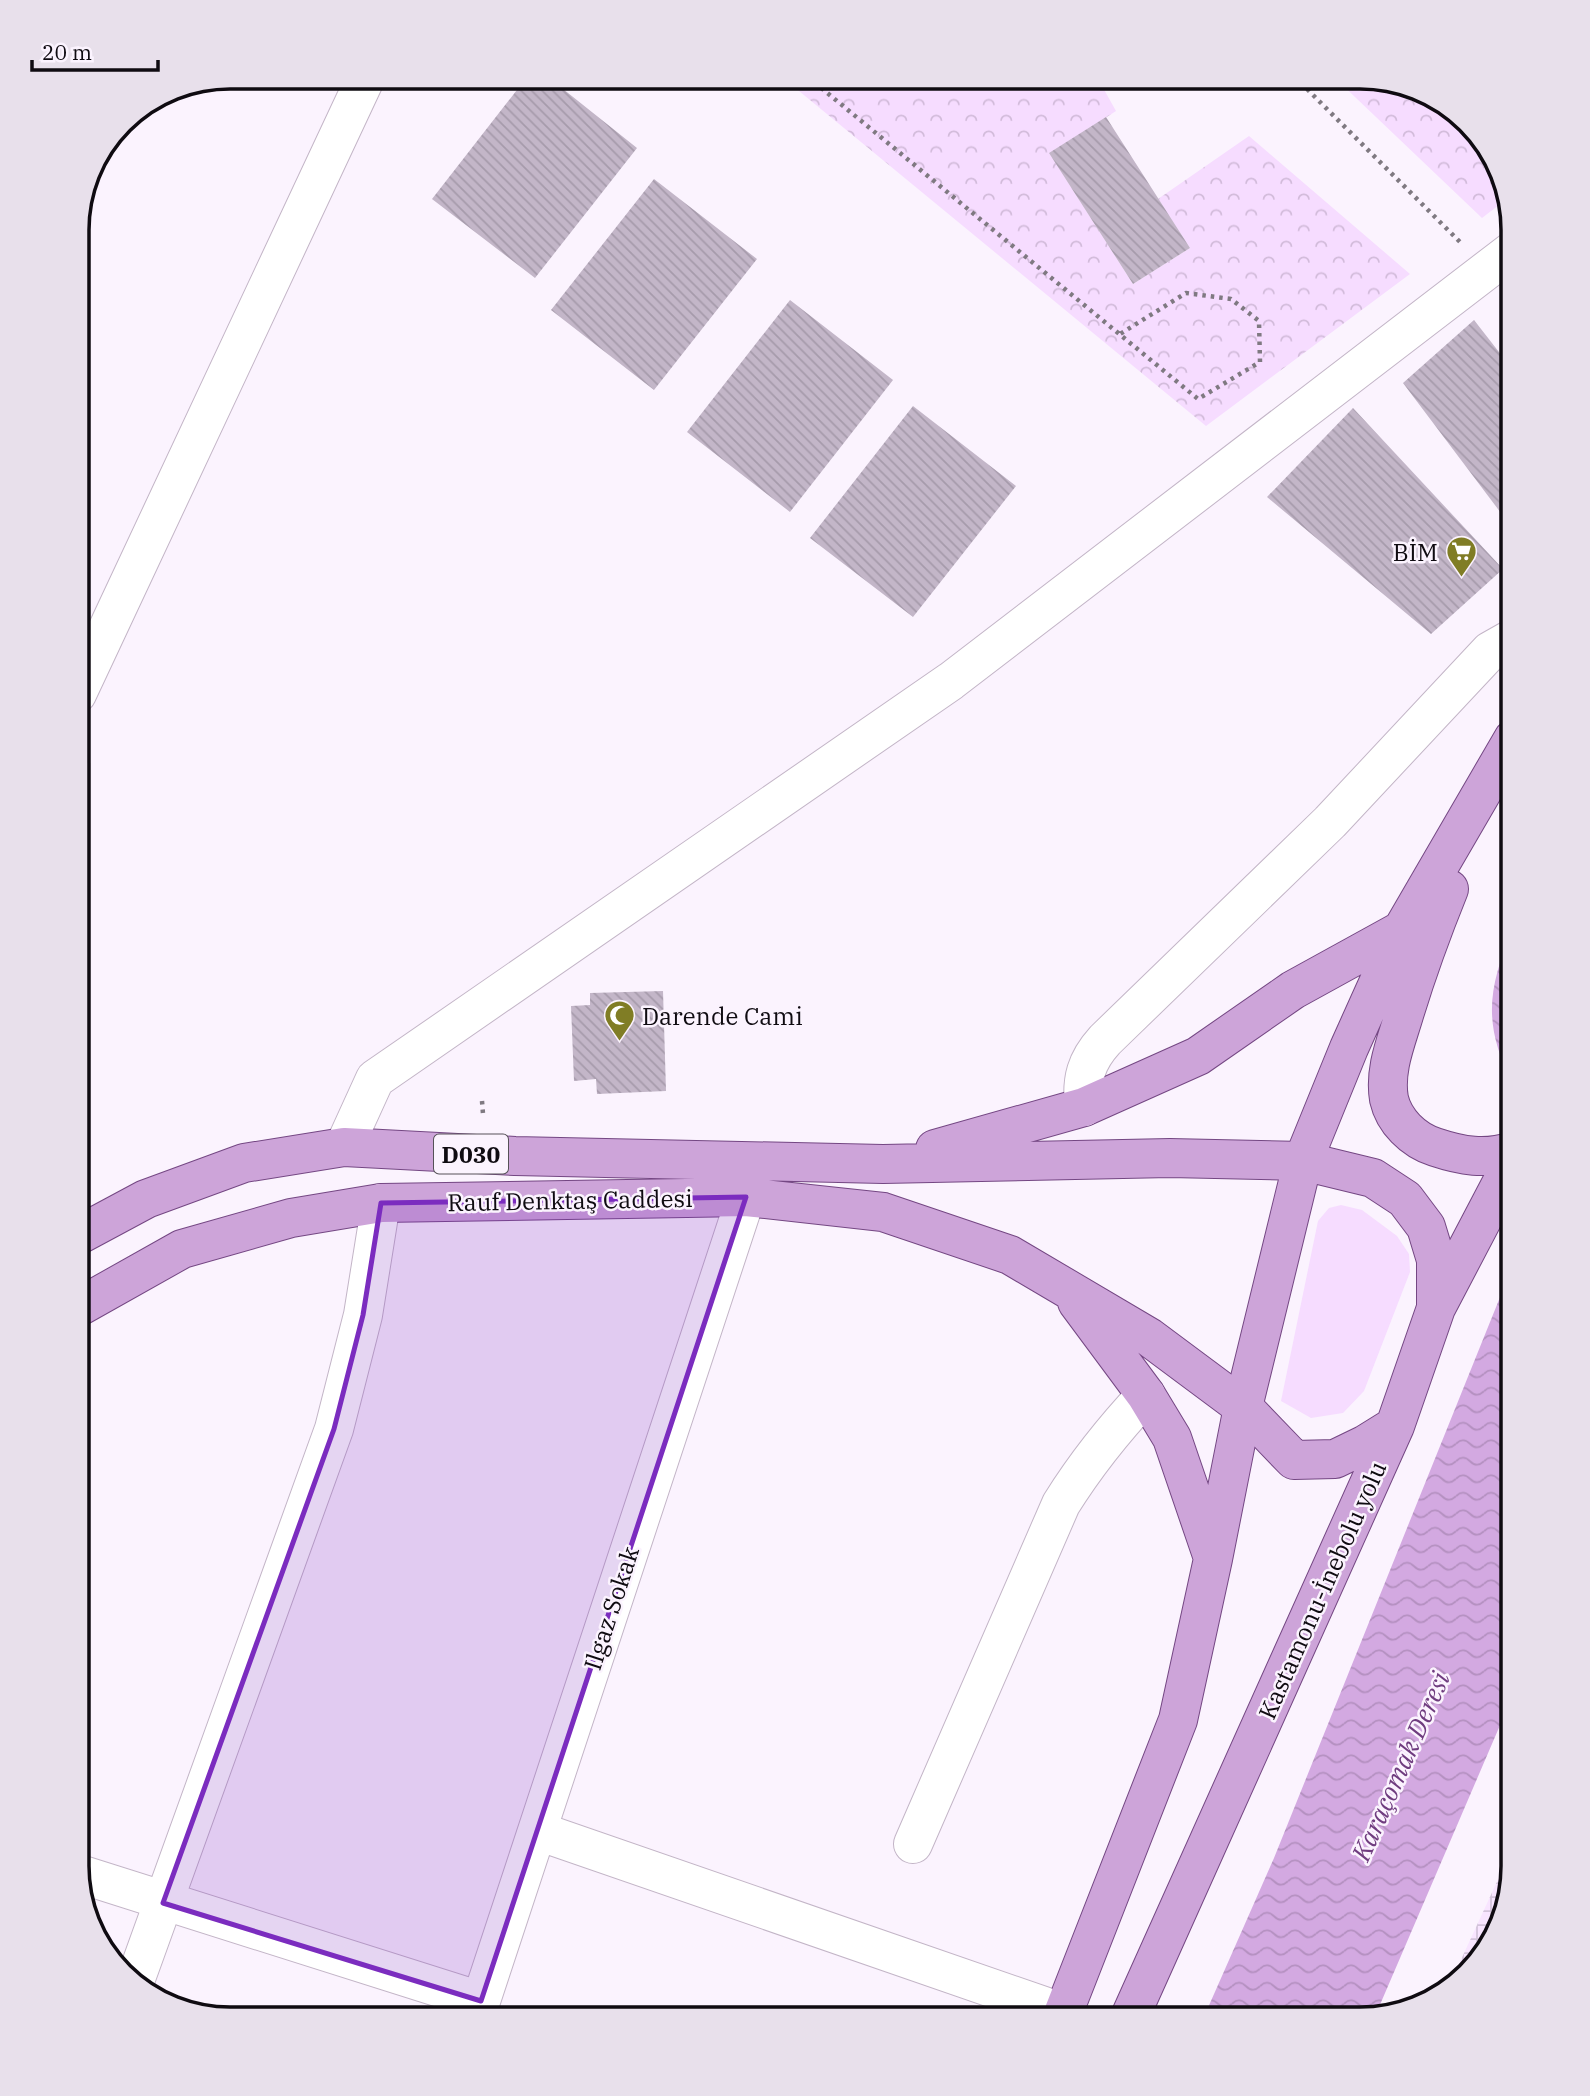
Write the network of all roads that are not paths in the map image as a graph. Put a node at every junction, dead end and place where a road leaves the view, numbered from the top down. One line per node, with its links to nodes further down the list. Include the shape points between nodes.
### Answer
1 (360, 90): 4 (street)
2 (1501, 260): 9 (street, via 951,681 375,1079)
3 (1501, 645): 8 (street, via 1490,651 1330,822 1105,1040 1085,1070)
4 (90, 667)
5 (1501, 760): 7 (main road)
6 (1501, 766): 10 (main road, via 1425,947 1388,1066 1389,1100 1411,1134 1460,1156)
7 (1402, 930): 8 (main road, via 1293,990 1198,1056); 11 (main road)
8 (1084, 1107): 12 (main road)
9 (344, 1147): 12 (main road, Rauf Denktaş Caddesi / D030, via 515,1156); 16 (main road, Rauf Denktaş Caddesi / D030, via 244,1163 146,1199)
10 (1501, 1154)
11 (1303, 1161): 12 (main road, via 1170,1158); 19 (main road, via 1373,1178 1405,1199 1426,1227 1436,1259); 21 (main road)
12 (883, 1164)
13 (1501, 1184): 19 (main road, Kastamonu-İnebolu yolu)
14 (746, 1197): 15 (main road, Rauf Denktaş Caddesi); 17 (main road, Rauf Denktaş Caddesi, via 883,1212 1010,1255); 24 (street, Ilgaz Sokak)
15 (381, 1203): 18 (main road, Rauf Denktaş Caddesi, via 291,1218 182,1249); 27 (street, via 363,1315 334,1429)
16 (89, 1229)
17 (1068, 1289): 20 (main road); 21 (main road, Rauf Denktaş Caddesi, via 1149,1337)
18 (89, 1301)
19 (1436, 1308): 22 (main road, Kastamonu-İnebolu yolu)
20 (1146, 1395): 23 (main road, via 1172,1438); 25 (street, via 1111,1432 1061,1504)
21 (1243, 1407): 22 (main road, Rauf Denktaş Caddesi, via 1294,1460 1335,1459); 23 (main road)
22 (1395, 1426): 33 (main road, Kastamonu-İnebolu yolu)
23 (1213, 1559): 32 (main road, via 1178,1720)
24 (538, 1831): 29 (street); 31 (street, Ilgaz Sokak)
25 (913, 1844)
26 (90, 1878): 27 (street)
27 (163, 1903): 28 (street); 30 (street)
28 (138, 1973)
29 (992, 2005)
30 (469, 2007)
31 (479, 2007)
32 (1066, 2007)
33 (1134, 2007)

